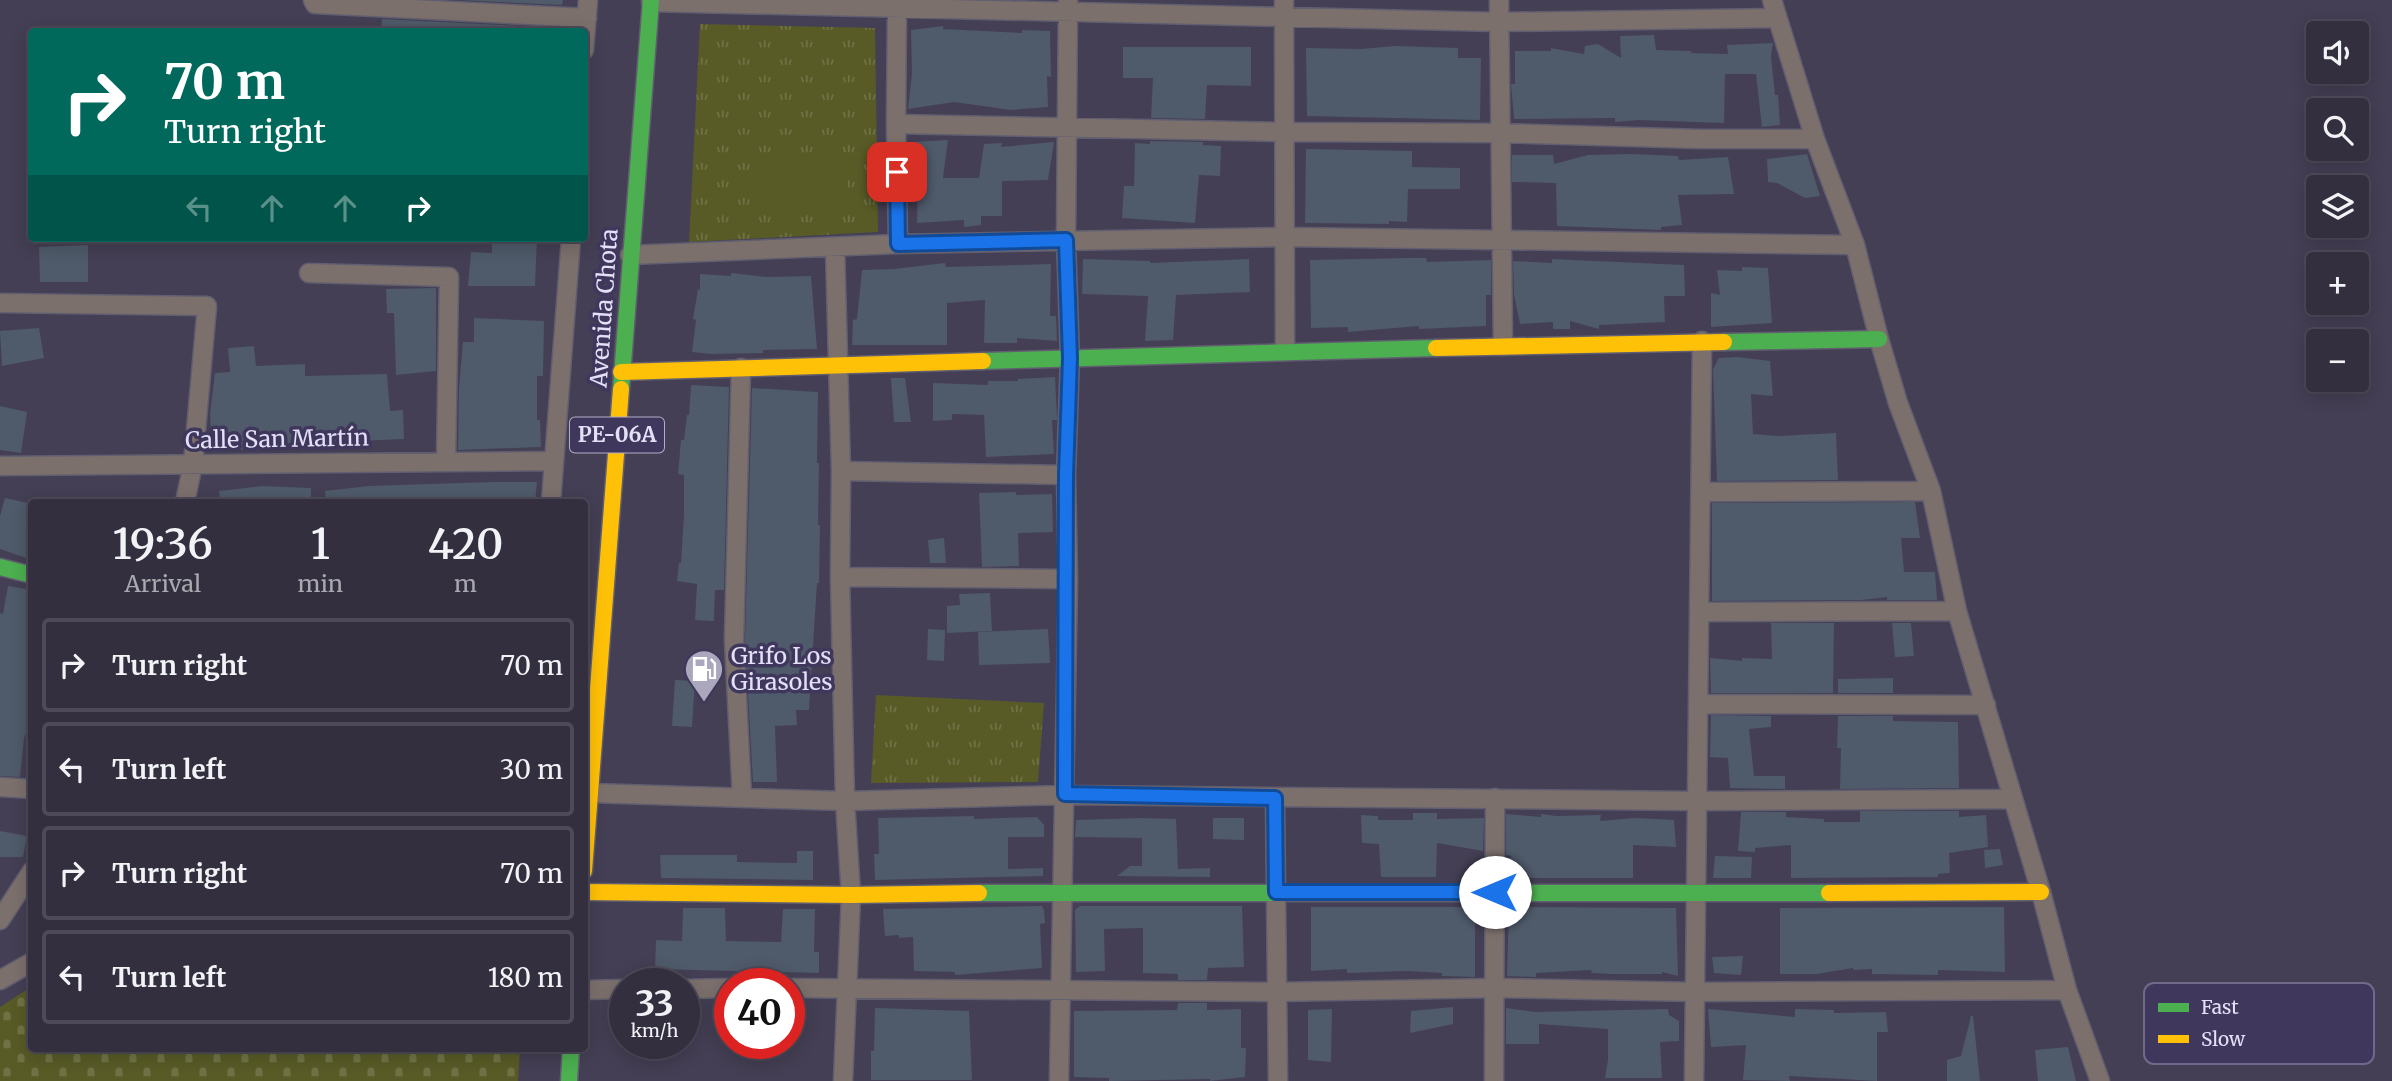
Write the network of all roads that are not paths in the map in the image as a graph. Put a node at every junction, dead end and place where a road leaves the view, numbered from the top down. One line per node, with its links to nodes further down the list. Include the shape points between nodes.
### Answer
1 (588, 0): 10 (street)
2 (1499, 0): 11 (street)
3 (651, 1): 4 (street); 25 (main road, Avenida Chota / PE-06A)
4 (704, 1): 7 (street)
5 (314, 2): 10 (street)
6 (1068, 5): 7 (street); 8 (street); 14 (street)
7 (897, 7): 13 (street)
8 (1284, 8): 11 (street); 15 (street)
9 (1774, 9): 11 (street); 17 (street)
10 (587, 18): 12 (street)
11 (1498, 22): 16 (street)
12 (586, 28)
13 (896, 124): 14 (street); 22 (street)
14 (1067, 126): 15 (street); 20 (street)
15 (1286, 132): 16 (street); 18 (street)
16 (1499, 133): 17 (street); 19 (street)
17 (1815, 139): 23 (street)
18 (1286, 237): 19 (street); 20 (street); 31 (street)
19 (1500, 239): 23 (street); 30 (street)
20 (1066, 240): 22 (street); 32 (street)
21 (570, 242): 36 (street)
22 (898, 244): 24 (street)
23 (1855, 245): 28 (street)
24 (835, 247): 25 (street); 33 (street)
25 (630, 255): 35 (main road, Avenida Chota / PE-06A)
26 (309, 273): 37 (street, via 449,277)
27 (0, 303): 38 (street, via 207,306)
28 (1878, 339): 29 (main road); 42 (street)
29 (1702, 341): 30 (main road); 43 (street)
30 (1503, 346): 31 (main road)
31 (1285, 351): 32 (main road)
32 (1070, 358): 33 (main road); 41 (street)
33 (837, 365): 34 (main road); 40 (street)
34 (741, 368): 35 (main road); 60 (street, via 734,640)
35 (621, 372): 53 (main road, Avenida Chota / PE-06A)
36 (554, 461): 37 (street, Calle San Martín); 45 (street)
37 (446, 462): 38 (street, Calle San Martín)
38 (193, 464): 39 (street, Calle San Martín); 44 (street)
39 (0, 466)
40 (841, 471): 41 (street); 48 (street)
41 (1066, 475): 49 (street)
42 (1931, 491): 43 (street); 50 (street)
43 (1702, 492): 51 (street)
44 (186, 499)
45 (551, 499)
46 (0, 567): 47 (main road)
47 (28, 574)
48 (840, 577): 49 (street); 64 (street)
49 (1068, 579): 59 (street)
50 (1957, 611): 51 (street); 55 (street)
51 (1701, 612): 54 (street)
52 (588, 632): 53 (main road)
53 (603, 633): 58 (main road, Avenida Chota / PE-06A)
54 (1698, 704): 55 (street); 65 (street)
55 (1986, 705): 63 (street)
56 (0, 787): 57 (street)
57 (28, 789)
58 (591, 793): 60 (street); 66 (main road, Avenida Chota / PE-06A)
59 (1065, 794): 61 (street); 64 (street); 68 (street)
60 (742, 797): 64 (street)
61 (1275, 798): 62 (street); 70 (street)
62 (1495, 798): 65 (street); 71 (street)
63 (2012, 799): 65 (street); 72 (street)
64 (845, 801): 74 (street)
65 (1698, 801): 73 (street)
66 (588, 826)
67 (28, 877): 75 (street)
68 (1063, 891): 70 (main road); 74 (main road); 83 (street)
69 (588, 892): 74 (main road)
70 (1276, 892): 71 (main road); 85 (street)
71 (1495, 892): 73 (main road); 80 (street)
72 (2041, 892): 73 (main road); 84 (street)
73 (1696, 893): 86 (street)
74 (851, 895): 78 (street)
75 (0, 920)
76 (28, 964): 77 (street)
77 (0, 980)
78 (848, 987): 79 (street); 83 (street); 89 (street)
79 (805, 988)
80 (1495, 988): 85 (street); 86 (street); 92 (street)
81 (609, 989): 82 (street)
82 (588, 990)
83 (1060, 990): 85 (street); 90 (street)
84 (2067, 990): 86 (street); 94 (street)
85 (1277, 992): 91 (street)
86 (1696, 992): 93 (street)
87 (572, 1052): 88 (main road)
88 (569, 1081)
89 (843, 1081)
90 (1059, 1081)
91 (1278, 1081)
92 (1494, 1081)
93 (1695, 1081)
94 (2100, 1081)

